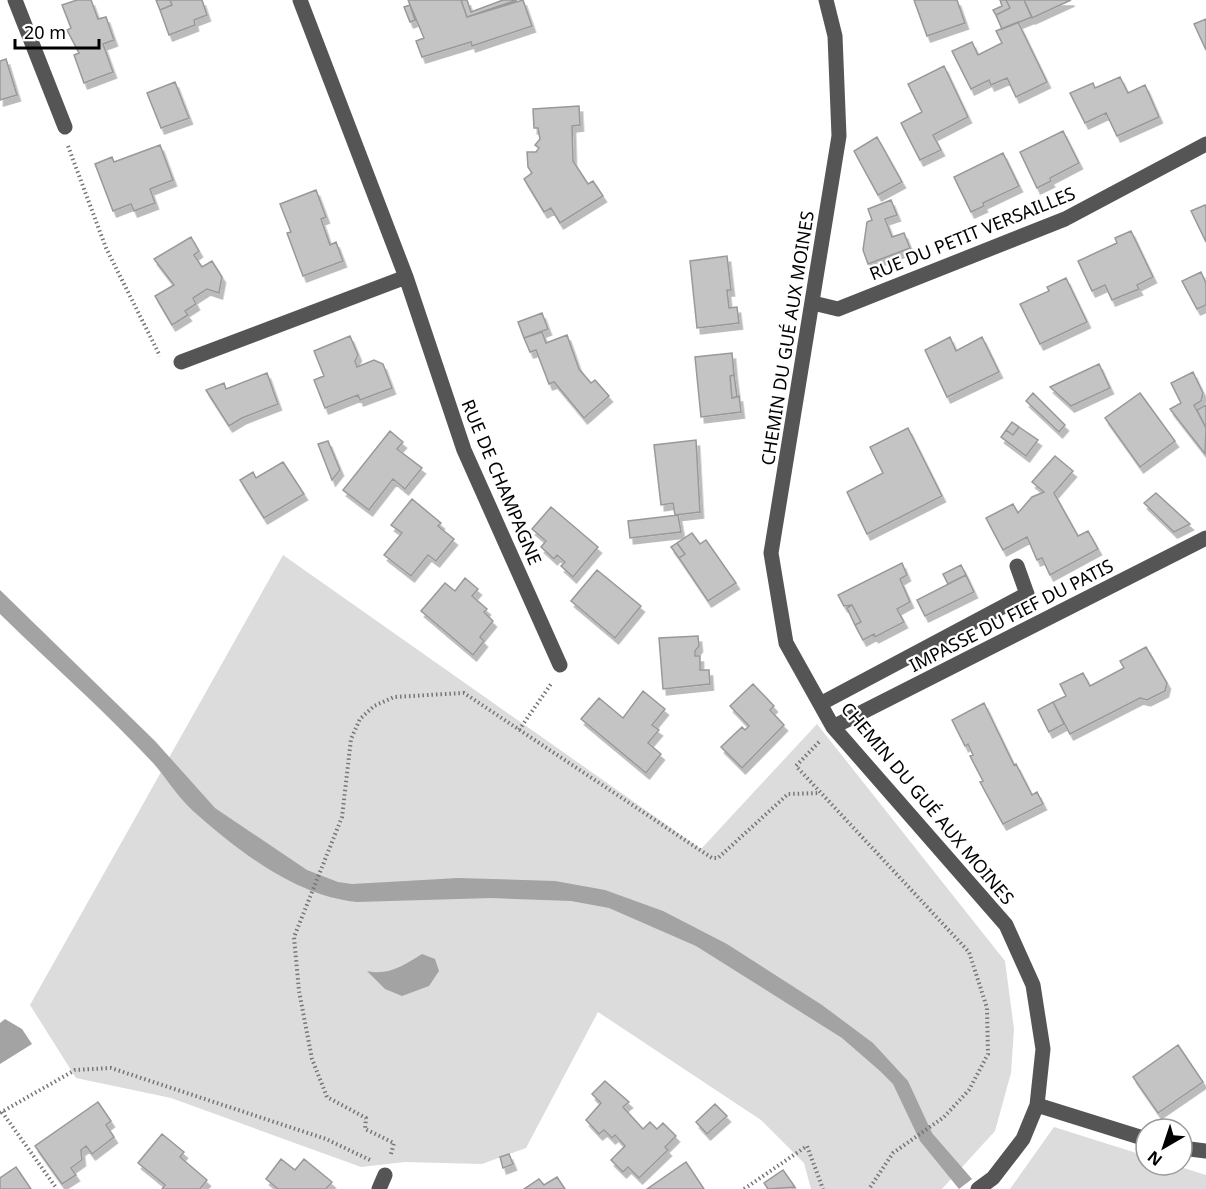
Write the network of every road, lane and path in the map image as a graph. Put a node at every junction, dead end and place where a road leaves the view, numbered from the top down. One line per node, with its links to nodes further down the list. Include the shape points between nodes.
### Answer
1 (15, 0): 4 (street)
2 (300, 0): 6 (street, RUE DE CHAMPAGNE)
3 (826, 0): 7 (street, CHEMIN DU GUÉ AUX MOINES, via 836,36 839,136)
4 (65, 127): 8 (path, via 66,141 106,248 166,367)
5 (1206, 144): 7 (street, RUE DU PETIT VERSAILLES, via 1065,219 838,309)
6 (406, 277): 8 (street); 11 (street, RUE DE CHAMPAGNE, via 464,450)
7 (813, 303): 12 (street, CHEMIN DU GUÉ AUX MOINES, via 771,553 786,643)
8 (180, 362)
9 (1206, 538): 13 (street, IMPASSE DU FIEF DU PATIS)
10 (1017, 566): 12 (street, via 1027,594)
11 (560, 665): 14 (path, via 548,690)
12 (820, 704): 13 (street, CHEMIN DU GUÉ AUX MOINES)
13 (833, 727): 15 (path, via 796,766); 16 (street, CHEMIN DU GUÉ AUX MOINES, via 1006,925 1033,985 1043,1049)
14 (519, 730): 15 (path, via 712,858 718,858 788,794); 19 (path, via 464,693 394,697 374,706 360,719 351,739 342,817 294,937 299,992 312,1059 327,1096 366,1118 365,1129 394,1143)
15 (820, 793): 23 (path, via 969,952 987,1008 988,1054 969,1090 944,1118 893,1153)
16 (1037, 1105): 18 (street); 24 (street, CHEMIN DU GUÉ AUX MOINES, via 1023,1139 993,1178)
17 (1, 1113): 19 (path, via 75,1070 111,1068 326,1139 384,1167); 20 (path)
18 (1134, 1135)
19 (382, 1182)
20 (57, 1189)
21 (744, 1189): 22 (path, via 807,1146)
22 (823, 1189)
23 (869, 1189)
24 (978, 1189)

